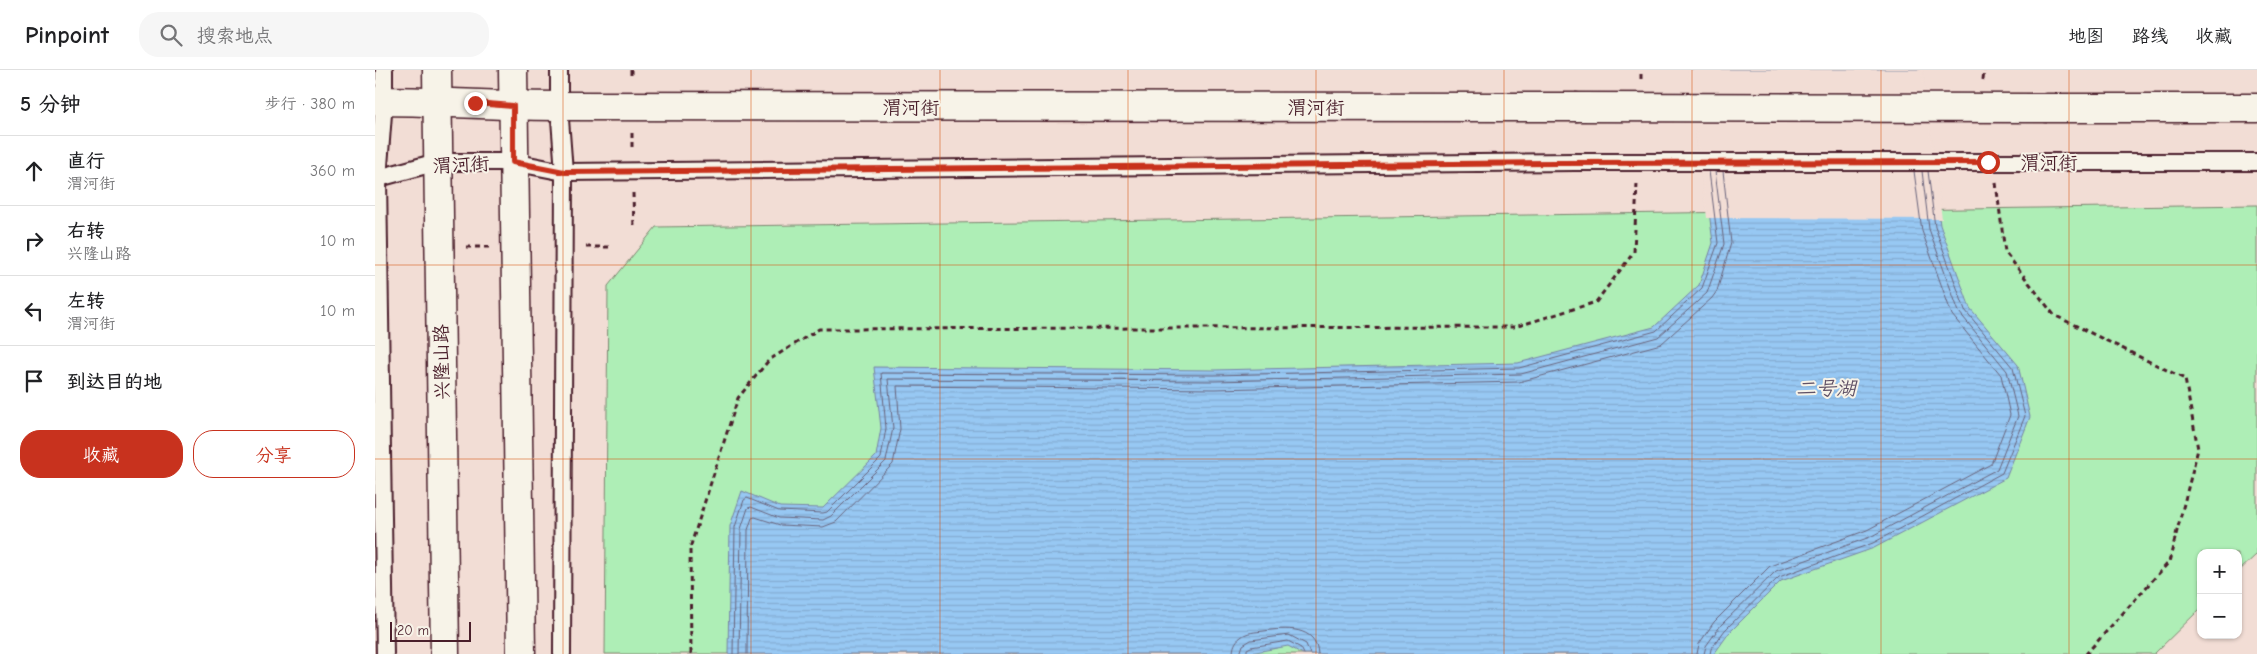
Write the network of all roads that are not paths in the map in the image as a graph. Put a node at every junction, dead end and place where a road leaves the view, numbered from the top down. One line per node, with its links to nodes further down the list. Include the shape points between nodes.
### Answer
1 (384, 70): 5 (lane)
2 (437, 70): 6 (main road, 兴隆山路)
3 (513, 70): 7 (main road)
4 (559, 70): 8 (lane)
5 (380, 101): 6 (main road, 渭河街); 14 (lane)
6 (437, 101): 7 (main road, 渭河街); 10 (main road, 兴隆山路)
7 (513, 106): 8 (main road, 渭河街); 11 (main road)
8 (559, 106): 9 (main road, 渭河街, bridge); 13 (lane)
9 (2257, 108)
10 (437, 162): 11 (lane, 渭河街); 14 (lane, 渭河街); 16 (main road, 兴隆山路)
11 (513, 162): 13 (lane, 渭河街); 17 (main road)
12 (2257, 162): 13 (lane, 渭河街, bridge, via 1575,162)
13 (564, 172): 18 (lane)
14 (376, 179): 15 (lane)
15 (385, 654)
16 (445, 654)
17 (521, 654)
18 (562, 654)

